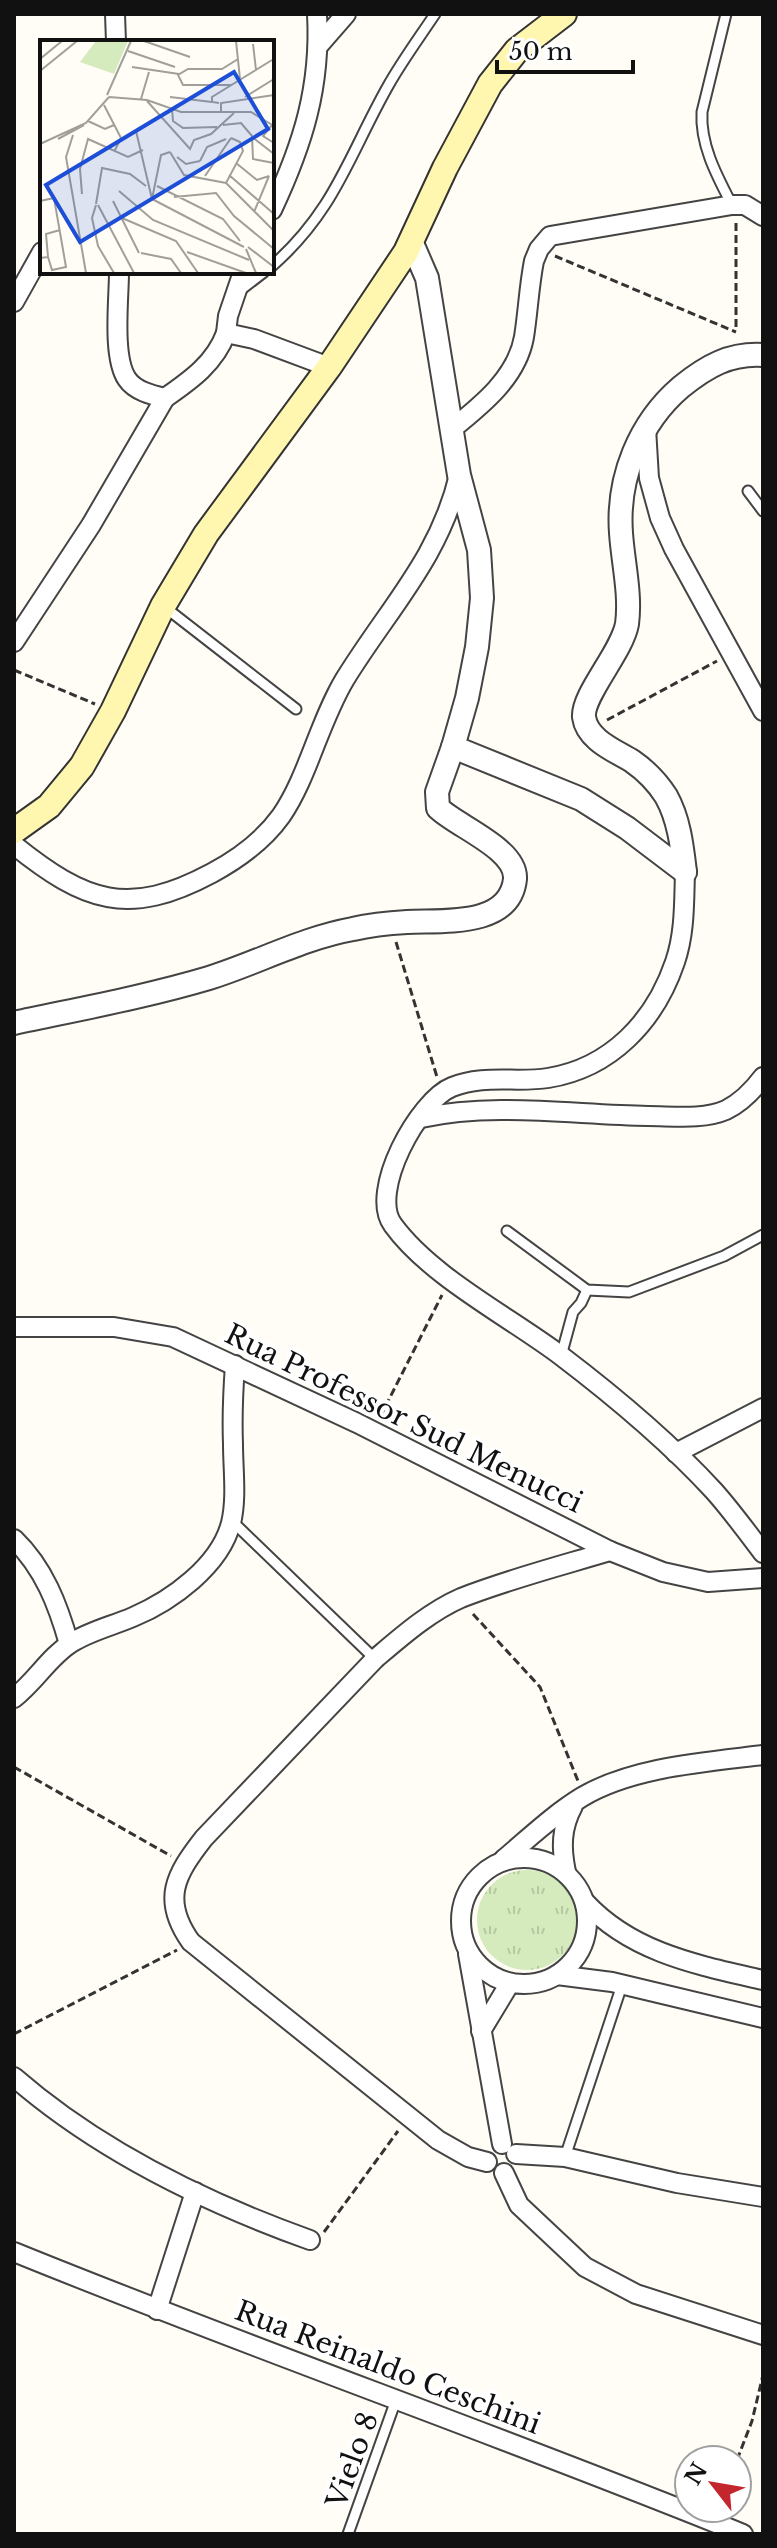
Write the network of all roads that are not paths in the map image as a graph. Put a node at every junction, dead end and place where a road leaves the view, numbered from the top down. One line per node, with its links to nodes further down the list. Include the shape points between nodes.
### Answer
1 (115, 14): 9 (street)
2 (317, 14): 10 (street)
3 (346, 14): 10 (street)
4 (435, 14): 16 (lane, via 388,86 322,212)
5 (545, 14): 8 (street)
6 (564, 14): 8 (main road)
7 (726, 14): 12 (lane, via 701,127 718,178)
8 (528, 39): 14 (main road, via 490,84)
9 (116, 40)
10 (319, 45): 11 (street, via 311,111)
11 (274, 205)
12 (747, 205): 13 (street); 27 (street, via 550,236 539,249 531,277 524,340 514,366)
13 (763, 216)
14 (411, 241): 24 (main road); 27 (street, via 427,278)
15 (40, 256): 21 (street)
16 (274, 264)
17 (119, 274): 25 (street, via 119,360 137,388)
18 (242, 274): 20 (street)
19 (261, 274): 20 (lane)
20 (233, 296): 22 (street)
21 (14, 302)
22 (226, 333): 24 (street); 25 (street, via 206,368)
23 (763, 355): 26 (street, via 736,355 697,374)
24 (329, 367): 31 (main road, via 206,534)
25 (165, 398): 32 (street)
26 (646, 426): 34 (street, via 649,478 660,518); 38 (street, via 627,471 621,503 626,625 584,717 601,743 650,776 666,796)
27 (452, 429): 28 (street)
28 (459, 475): 35 (street, via 479,550 482,598 477,647); 37 (street, via 435,544 342,684 282,815 259,842 184,888 152,899 120,900 86,891 45,870)
29 (748, 491): 30 (lane)
30 (763, 511)
31 (163, 606): 33 (lane); 36 (main road, via 82,766 49,806)
32 (14, 642)
33 (296, 709)
34 (763, 711)
35 (453, 747): 38 (street, via 581,799); 39 (street, via 437,792 438,808 499,849 512,865 515,880 495,911 475,918 350,929 180,987)
36 (14, 831)
37 (14, 845)
38 (685, 872): 41 (street, via 675,962 636,1031 610,1055 580,1071 545,1079 473,1080 441,1092)
39 (14, 1023)
40 (763, 1077): 41 (street, via 728,1109 705,1116 470,1109)
41 (421, 1118): 46 (street, via 388,1178 390,1221 422,1257)
42 (507, 1231): 44 (lane)
43 (763, 1235): 44 (lane, via 724,1256 629,1292)
44 (587, 1290): 46 (lane, via 573,1312)
45 (14, 1327): 47 (street, Rua Professor Sud Menucci, via 114,1327 173,1337)
46 (561, 1356): 49 (street)
47 (235, 1365): 50 (street); 52 (street, Rua Professor Sud Menucci)
48 (763, 1408): 49 (street)
49 (676, 1453): 53 (street)
50 (232, 1521): 55 (street, via 214,1556 189,1583 136,1616); 56 (lane)
51 (14, 1539): 55 (street, via 50,1586)
52 (610, 1551): 54 (street, Rua Professor Sud Menucci, via 663,1572 708,1582); 56 (street, via 459,1599)
53 (763, 1553)
54 (763, 1578)
55 (69, 1644): 57 (street)
56 (375, 1659): 73 (street, via 204,1838 184,1863 173,1889 174,1910 191,1942 438,2140)
57 (14, 1698)
58 (763, 1755): 59 (street, via 668,1768)
59 (580, 1798): 60 (street); 61 (street, via 565,1820)
60 (502, 1861): 61 (street, via 524,1857); 63 (street, via 481,1875 466,1896 461,1930)
61 (566, 1872): 62 (street)
62 (585, 1902): 64 (street, via 584,1943); 65 (street, via 641,1945)
63 (466, 1947): 66 (street, via 477,1963); 69 (street)
64 (557, 1975): 66 (street, via 534,1983); 67 (street)
65 (763, 1980)
66 (510, 1983): 69 (street)
67 (622, 1985): 68 (street); 72 (lane)
68 (763, 2018)
69 (481, 2031): 71 (street)
70 (14, 2077): 75 (street, via 90,2136)
71 (509, 2149): 72 (street); 73 (street, via 490,2150); 74 (street, via 516,2164)
72 (565, 2157): 76 (street)
73 (487, 2162): 74 (street, via 494,2172)
74 (504, 2173): 80 (street, via 519,2205 585,2267 636,2294)
75 (195, 2192): 77 (street); 79 (street)
76 (763, 2197)
77 (310, 2240)
78 (14, 2252): 79 (street, Rua Reinaldo Ceschini)
79 (157, 2310): 81 (street, Rua Reinaldo Ceschini)
80 (763, 2335)
81 (396, 2400): 82 (lane, Vielo 8); 83 (street, Rua Reinaldo Ceschini)
82 (348, 2534)
83 (743, 2534)

